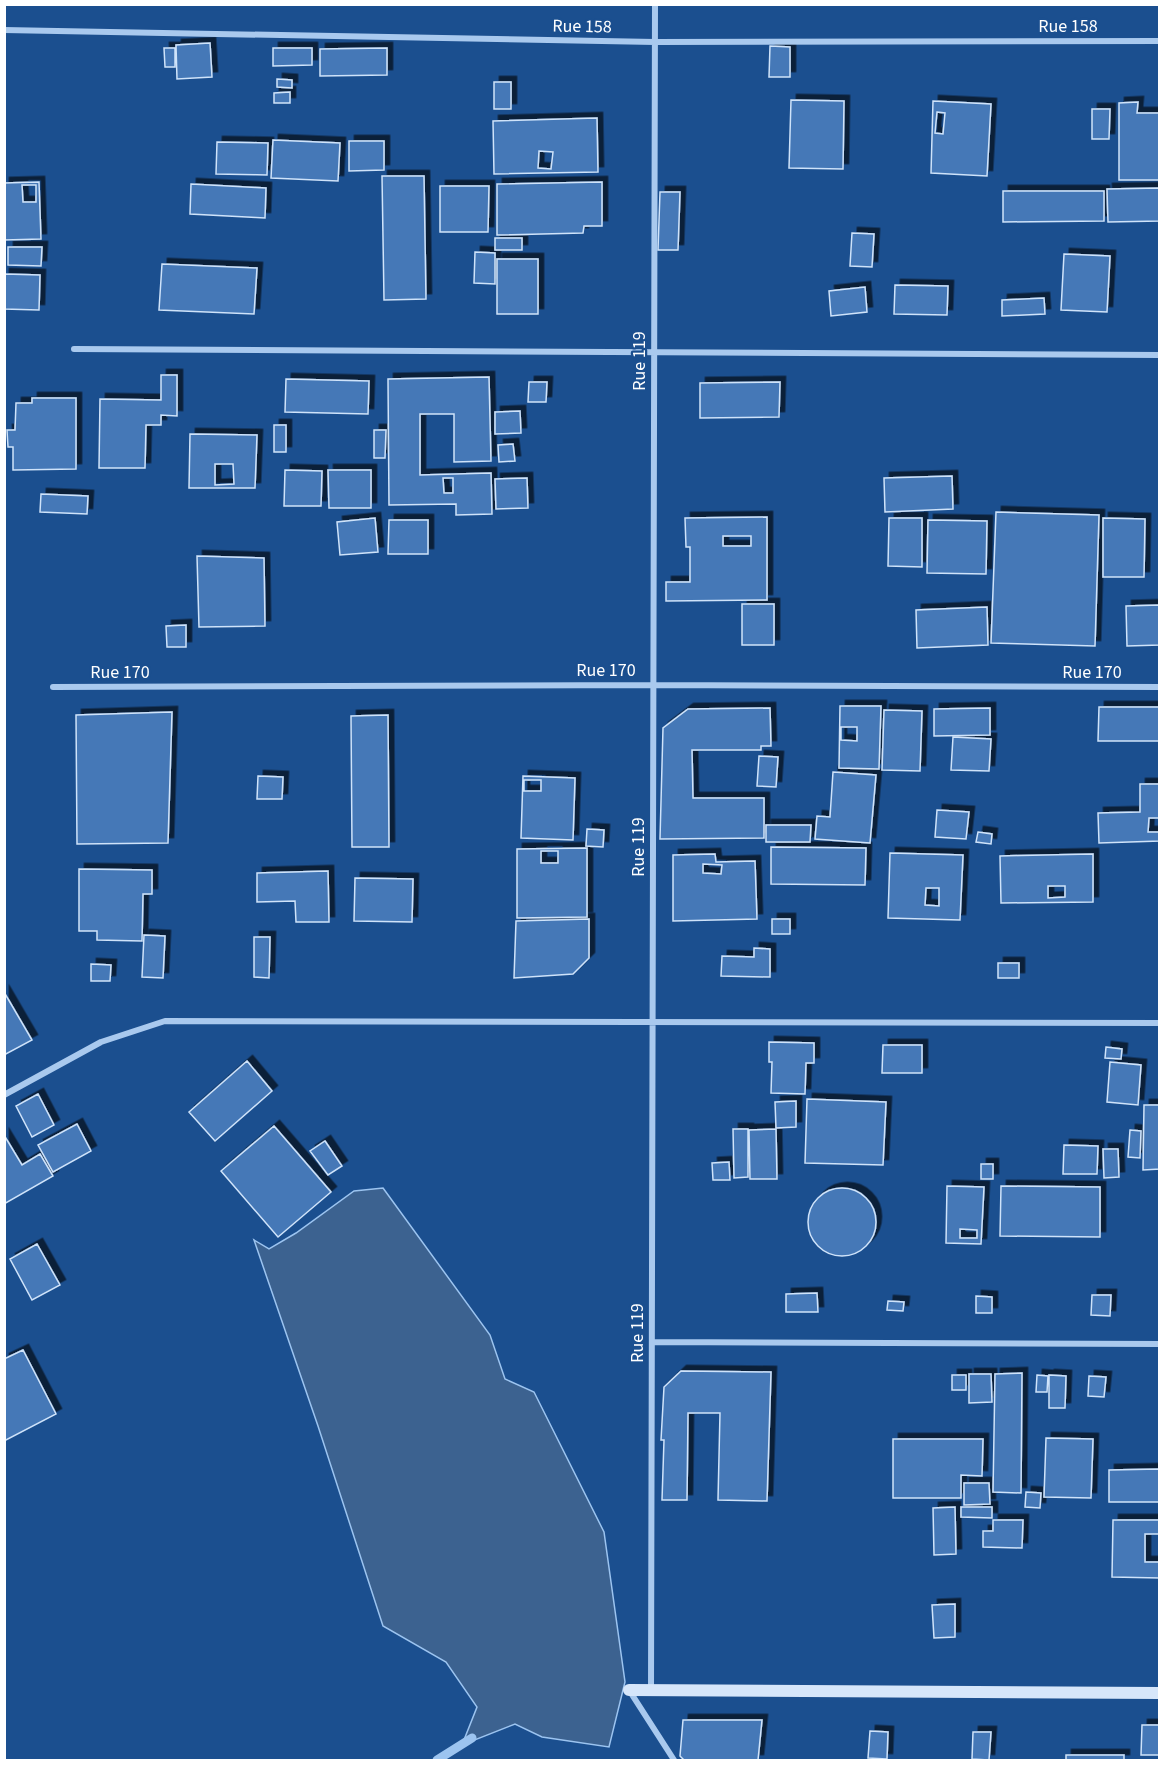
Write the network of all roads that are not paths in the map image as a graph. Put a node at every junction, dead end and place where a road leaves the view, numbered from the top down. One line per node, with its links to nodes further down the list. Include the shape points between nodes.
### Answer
1 (655, 4): 4 (street, Rue 119)
2 (4, 30): 4 (street, Rue 158)
3 (1160, 41): 4 (street, Rue 158)
4 (655, 42): 6 (street, Rue 119)
5 (74, 349): 6 (street)
6 (654, 352): 7 (street); 8 (street, Rue 119)
7 (1160, 355)
8 (653, 685): 9 (street, Rue 170); 10 (street, Rue 170); 11 (street, Rue 119)
9 (52, 687)
10 (1160, 687)
11 (652, 1022): 12 (street); 13 (street, via 165,1021 100,1042); 14 (street, Rue 119)
12 (1160, 1023)
13 (4, 1095)
14 (652, 1342): 15 (street); 17 (street, Rue 119)
15 (1160, 1344)
16 (629, 1690): 17 (street); 19 (street)
17 (651, 1690): 18 (street)
18 (1160, 1692)
19 (674, 1761)

